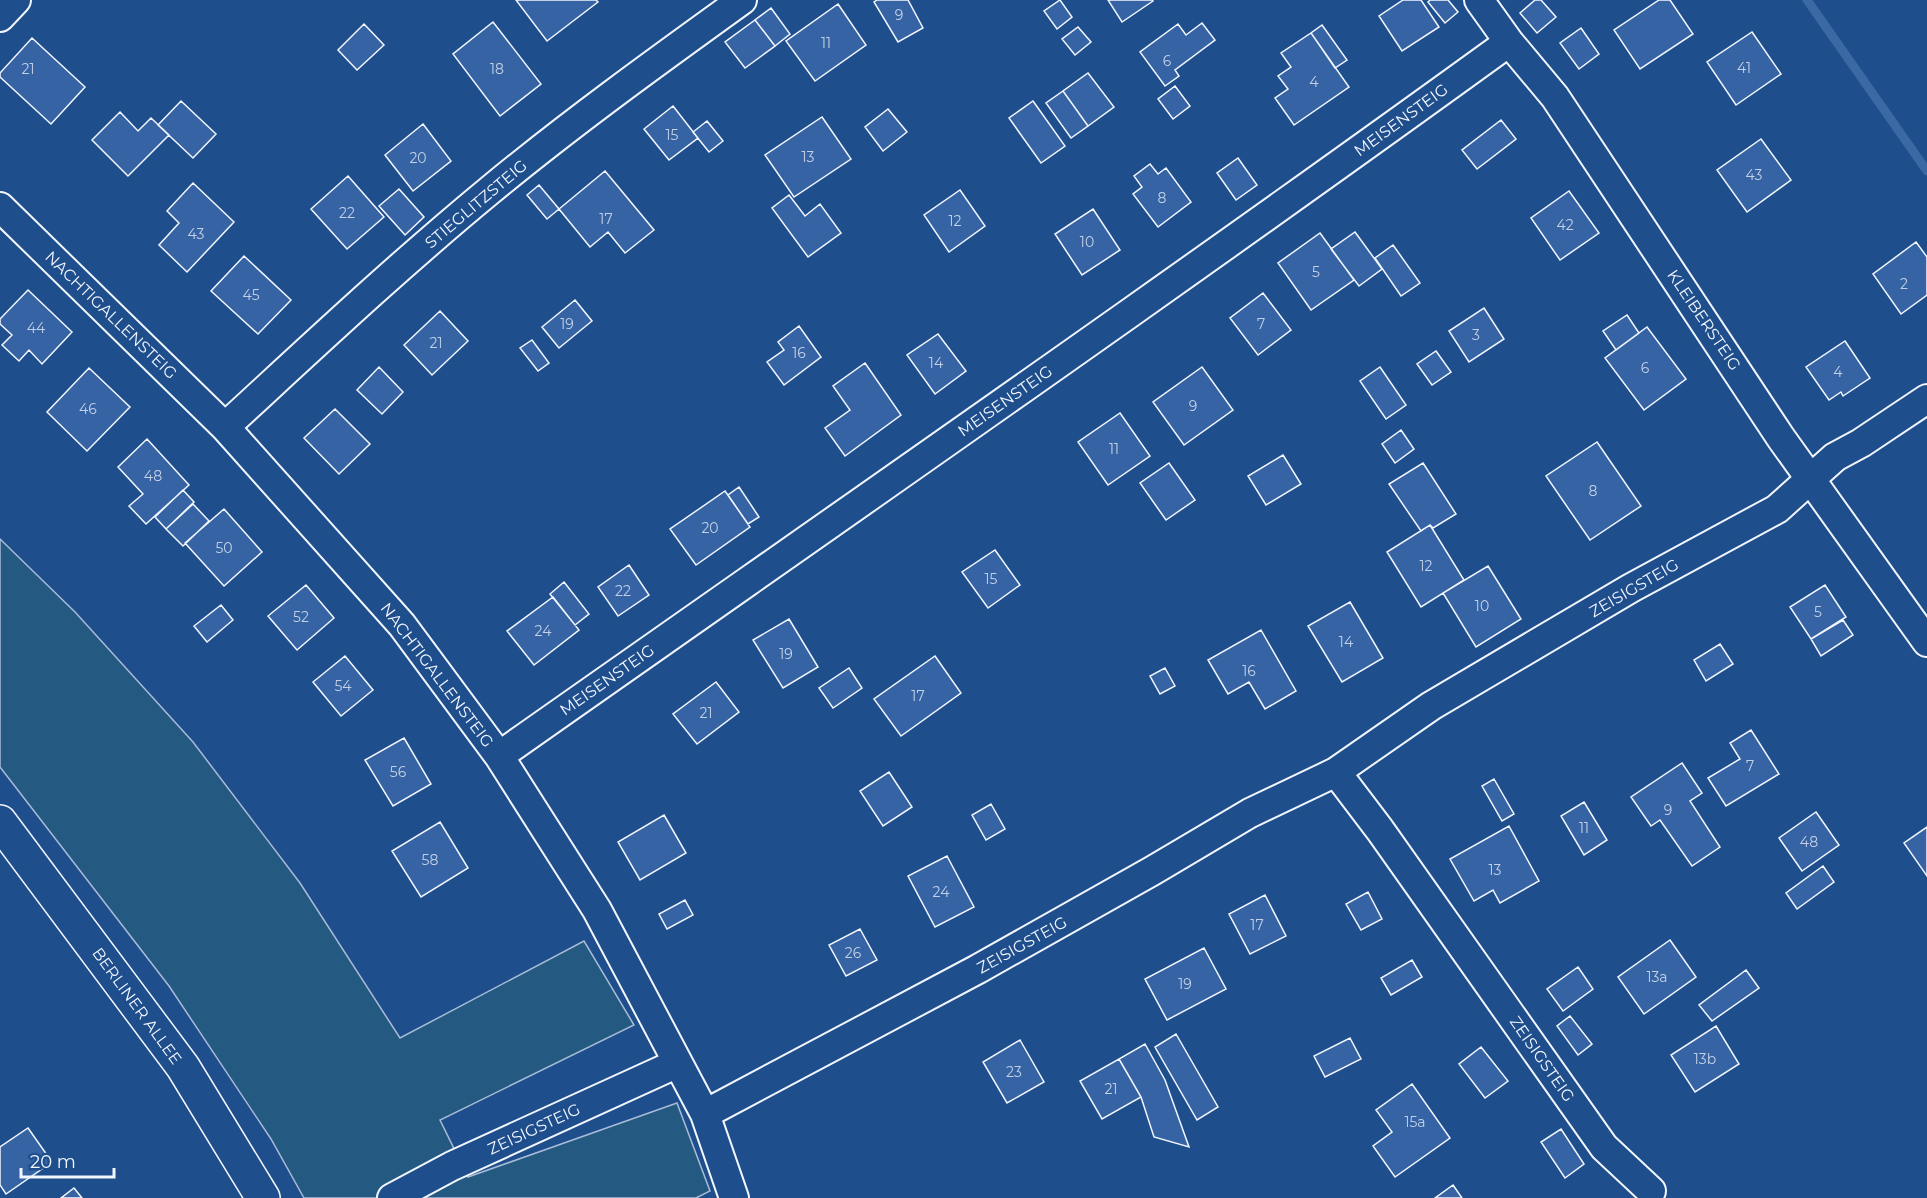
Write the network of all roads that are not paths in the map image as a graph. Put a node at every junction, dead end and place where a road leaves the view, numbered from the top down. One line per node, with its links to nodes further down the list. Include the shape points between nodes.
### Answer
1 (16, 0): 4 (street)
2 (742, 0): 8 (street, STIEGLITZSTEIG, via 487,192)
3 (1479, 0): 5 (street, KLEIBERSTEIG)
4 (0, 17)
5 (1509, 42): 9 (street, KLEIBERSTEIG, via 1555,97); 11 (street, MEISENSTEIG, via 1170,286)
6 (0, 207): 8 (street, NACHTIGALLENSTEIG)
7 (1927, 399): 9 (street, ZEISIGSTEIG, via 1835,457)
8 (225, 427): 11 (street, NACHTIGALLENSTEIG, via 402,625)
9 (1810, 479): 10 (street, KLEIBERSTEIG); 12 (street, ZEISIGSTEIG, via 1777,509 1631,588 1431,706)
10 (1927, 642)
11 (499, 756): 14 (street, NACHTIGALLENSTEIG, via 597,910)
12 (1336, 772): 15 (street, ZEISIGSTEIG, via 1250,813 978,969); 16 (street, ZEISIGSTEIG, via 1604,1147)
13 (0, 822): 17 (main road, BERLINER ALLEE, via 183,1067)
14 (678, 1063): 15 (street, NACHTIGALLENSTEIG); 18 (street, ZEISIGSTEIG, via 452,1166)
15 (705, 1114): 19 (street, NACHTIGALLENSTEIG)
16 (1651, 1191)
17 (263, 1198)
18 (392, 1198)
19 (734, 1198)

